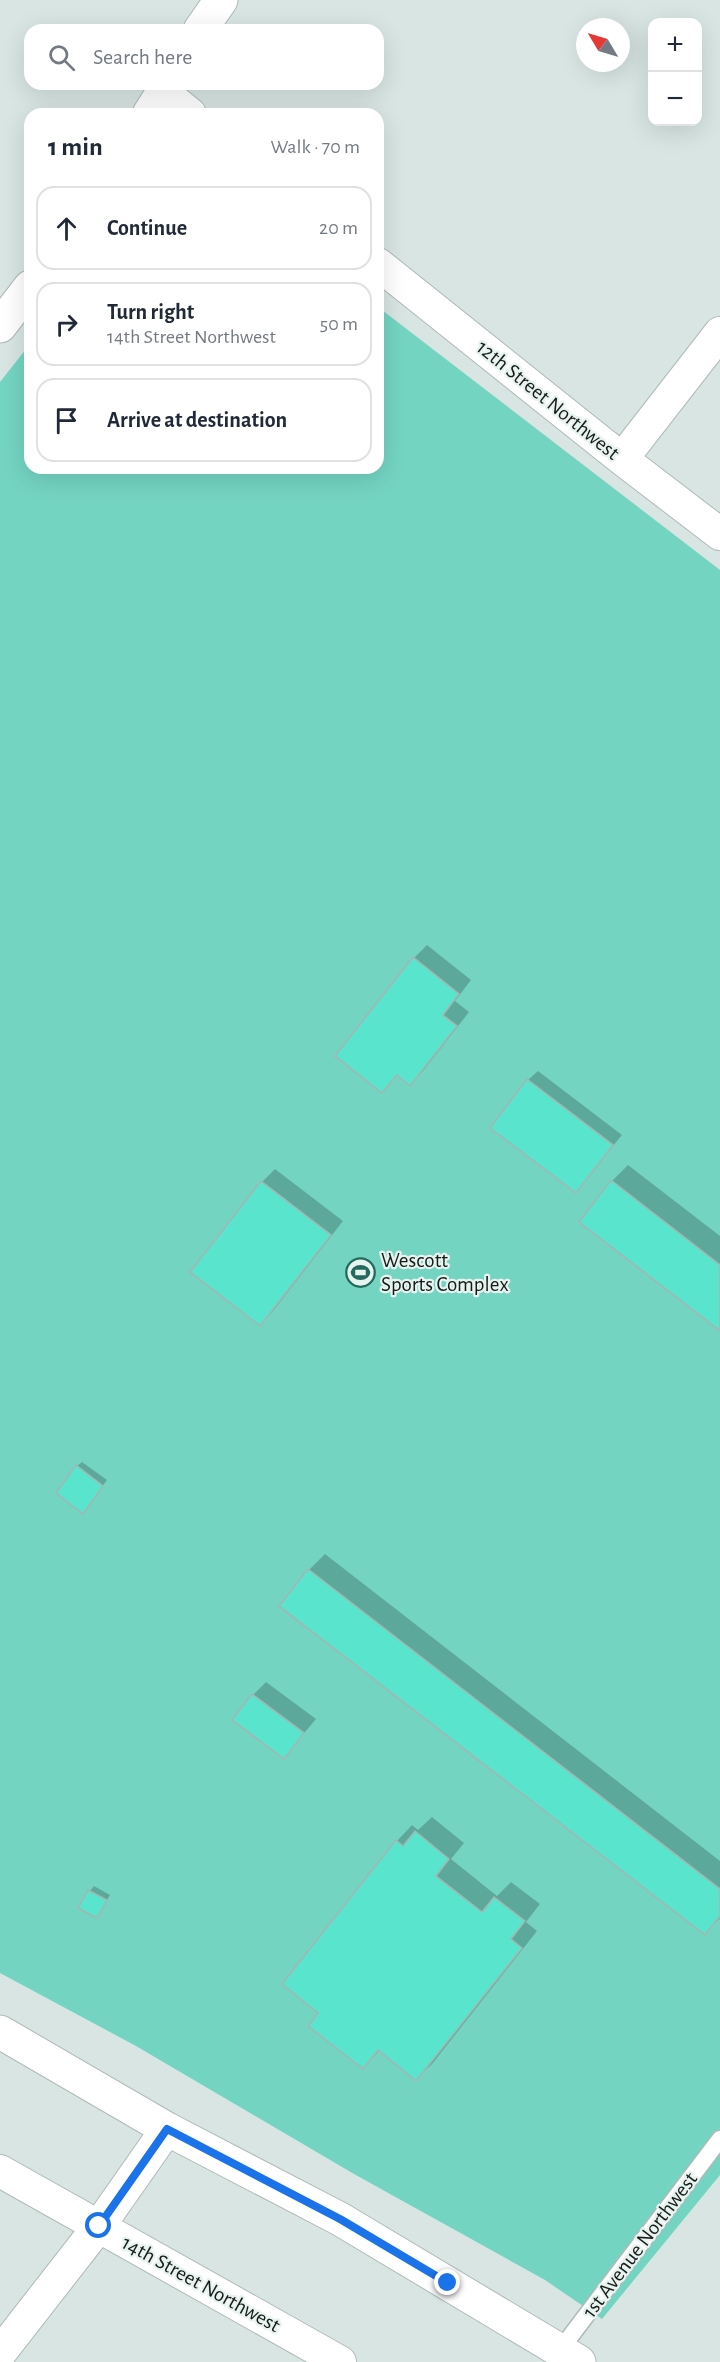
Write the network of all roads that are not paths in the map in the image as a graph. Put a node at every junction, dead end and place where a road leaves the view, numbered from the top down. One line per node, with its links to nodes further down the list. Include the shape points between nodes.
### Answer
1 (221, 0): 2 (main road)
2 (204, 24)
3 (160, 97): 4 (street)
4 (179, 108)
5 (384, 269): 9 (street, 12th Street Northwest)
6 (24, 295): 7 (main road)
7 (0, 326)
8 (720, 333): 9 (street)
9 (622, 459): 10 (street, 12th Street Northwest)
10 (720, 534)
11 (0, 2032): 12 (main road)
12 (167, 2129): 15 (street); 17 (main road, via 340,2219)
13 (720, 2139): 17 (lane, 1st Avenue Northwest)
14 (0, 2171): 15 (street, 14th Street Northwest)
15 (99, 2226): 16 (street); 18 (street, 14th Street Northwest)
16 (0, 2353)
17 (570, 2356)
18 (340, 2362)

